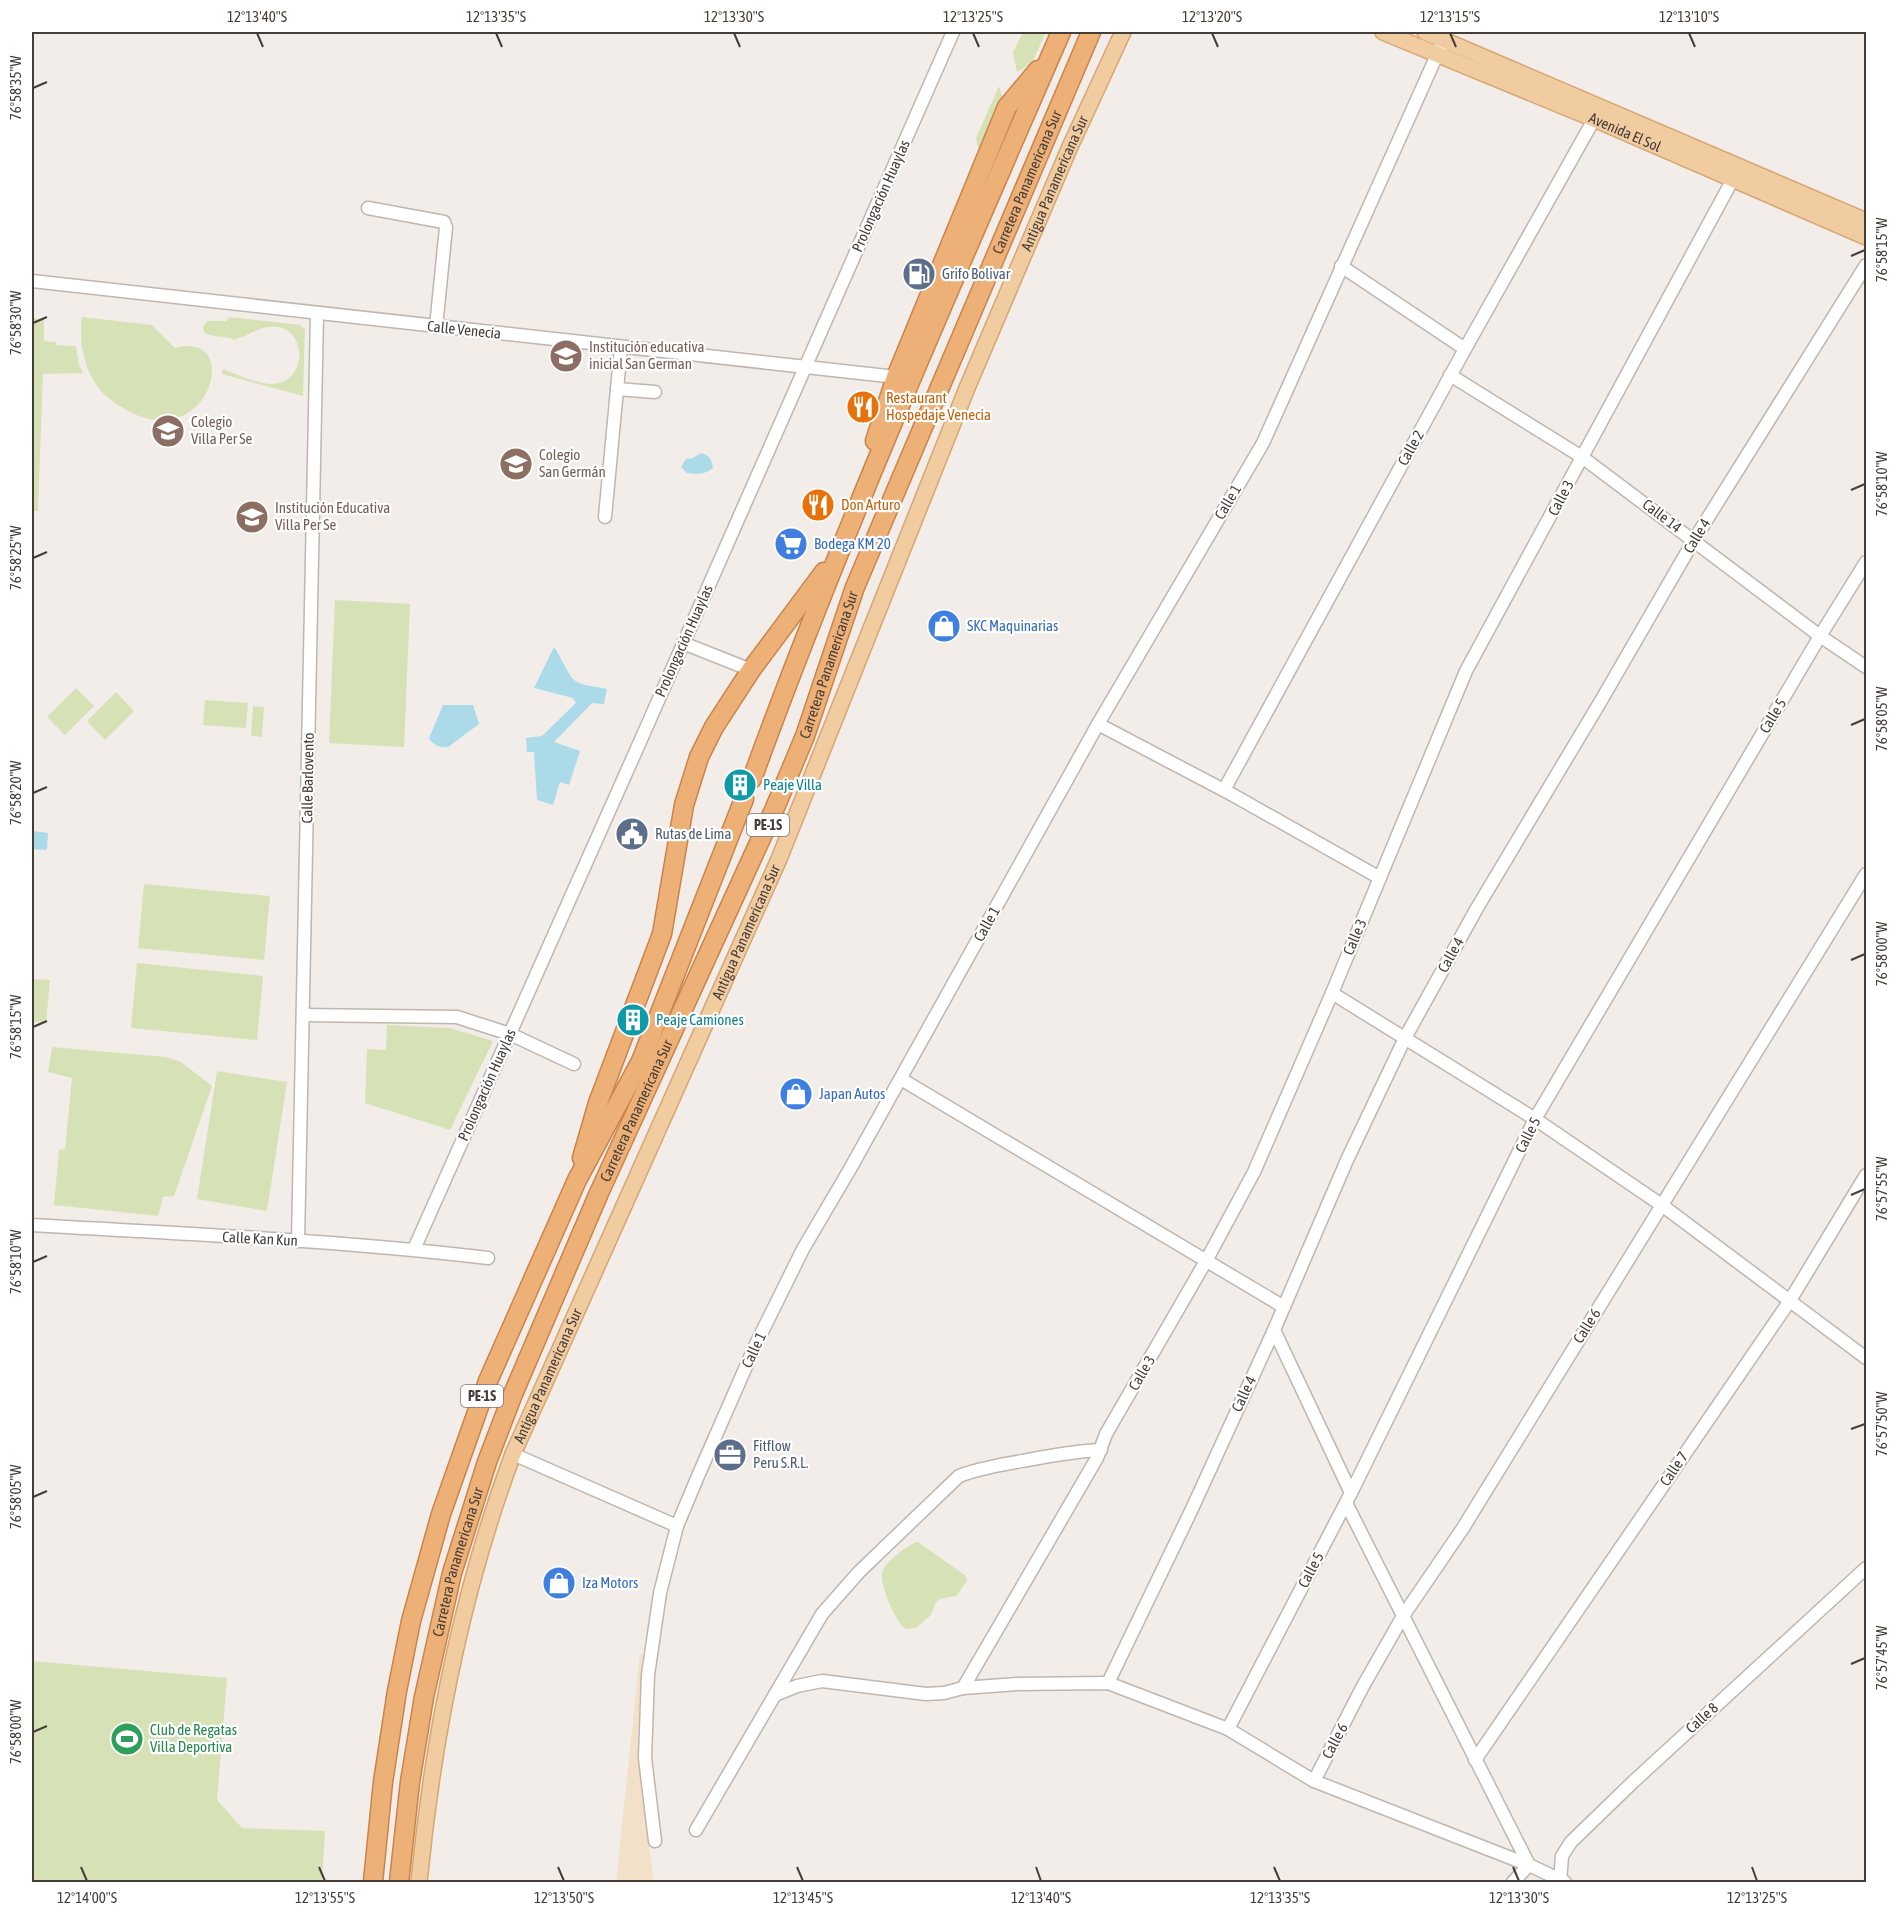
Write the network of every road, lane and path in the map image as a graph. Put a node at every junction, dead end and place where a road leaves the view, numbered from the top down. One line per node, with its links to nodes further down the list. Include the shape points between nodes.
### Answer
1 (953, 32): 21 (street, Prolongación Huaylas)
2 (1061, 32): 8 (highway, Carretera Panamericana Sur)
3 (1091, 32): 79 (highway, Carretera Panamericana Sur / PE-1S, via 855,587 805,735 774,810 599,1192 487,1462 452,1573 424,1697)
4 (1123, 32): 64 (main road, Antigua Panamericana Sur, via 972,377 779,859)
5 (1383, 32): 7 (main road, Avenida El Sol)
6 (1425, 32): 7 (main road, Avenida El Sol)
7 (1441, 47): 9 (main road, Avenida El Sol); 15 (street, Calle 1)
8 (1051, 55): 23 (highway, via 1006,107); 28 (highway, Carretera Panamericana Sur)
9 (1598, 113): 10 (main road, Avenida El Sol); 12 (main road, Avenida El Sol); 20 (street, Calle 2)
10 (1733, 179): 13 (main road, Avenida El Sol); 26 (street, Calle 3)
11 (368, 208): 18 (street, via 444,222)
12 (1866, 221)
13 (1866, 237)
14 (1866, 265): 29 (street, Calle 4)
15 (1341, 266): 20 (street); 36 (street, Calle 1, via 1263,443)
16 (32, 281): 17 (street, Calle Venecia)
17 (317, 314): 18 (street, Calle Venecia); 44 (street, Calle Barlovento)
18 (436, 327): 19 (street, Calle Venecia)
19 (621, 347): 21 (street, Calle Venecia); 24 (street)
20 (1465, 349): 22 (street, Calle 2)
21 (806, 367): 23 (street, Calle Venecia); 33 (street, Prolongación Huaylas)
22 (1450, 375): 26 (street, Calle 14); 38 (street, Calle 2)
23 (896, 377): 28 (highway)
24 (617, 388): 25 (street); 27 (street)
25 (655, 392)
26 (1582, 457): 29 (street, Calle 14); 41 (street, Calle 3, via 1466,671)
27 (605, 517)
28 (848, 530): 30 (highway, Carretera Panamericana Sur)
29 (1694, 540): 32 (street, Calle 14); 47 (street, Calle 4)
30 (839, 551): 35 (highway, Carretera Panamericana Sur); 37 (highway, Carretera Panamericana Sur)
31 (1866, 562): 32 (street, Calle 5)
32 (1820, 636): 34 (street, Calle 14); 50 (street, Calle 5)
33 (683, 644): 35 (street); 46 (street, Prolongación Huaylas)
34 (1866, 667)
35 (751, 670): 43 (highway, Carretera Panamericana Sur, via 699,757 684,805 662,934)
36 (1098, 724): 38 (street); 49 (street, Calle 1)
37 (752, 779)
38 (1224, 790): 41 (street)
39 (744, 799): 52 (highway, Carretera Panamericana Sur / PE-1S, via 641,1061)
40 (1866, 874): 53 (street, Calle 6)
41 (1380, 878): 42 (street, Calle 3)
42 (1332, 993): 47 (street); 58 (street, Calle 3, via 1254,1172)
43 (634, 1008)
44 (303, 1015): 46 (street, via 457,1017); 55 (street, Calle Barlovento)
45 (626, 1029): 52 (highway, Carretera Panamericana Sur / PE-1S, via 589,1128)
46 (510, 1034): 48 (street); 56 (street, Prolongación Huaylas)
47 (1405, 1038): 50 (street); 60 (street, Calle 4)
48 (574, 1064)
49 (901, 1079): 58 (street); 66 (street, Calle 1, via 803,1249 755,1346)
50 (1536, 1119): 53 (street); 65 (street, Calle 5)
51 (1866, 1174): 59 (street, Calle 7)
52 (577, 1180): 78 (highway, Carretera Panamericana Sur / PE-1S, via 488,1380 427,1562 397,1691)
53 (1663, 1206): 59 (street); 68 (street, Calle 6, via 1463,1528)
54 (32, 1225): 55 (street, Calle Kan Kun)
55 (298, 1241): 56 (street, Calle Kan Kun)
56 (414, 1249): 57 (street, Calle Kan Kun)
57 (488, 1258)
58 (1206, 1261): 60 (street); 63 (street, Calle 3, via 1106,1434)
59 (1789, 1302): 62 (street); 73 (street, Calle 7)
60 (1284, 1307): 61 (street, Calle 4)
61 (1274, 1330): 65 (street); 69 (street, Calle 4)
62 (1866, 1358)
63 (1101, 1450): 70 (street, Calle 3); 71 (street, via 1076,1451 959,1476 859,1572 822,1614)
64 (513, 1454): 66 (street); 80 (main road, Antigua Panamericana Sur, via 492,1510 458,1642 436,1749)
65 (1349, 1498): 68 (street); 72 (street, Calle 5)
66 (676, 1526): 76 (street, Calle 1, via 660,1593 648,1675 645,1758)
67 (1866, 1568): 82 (street, Calle 8, via 1584,1828 1562,1856)
68 (1403, 1616): 73 (street); 74 (street, Calle 6)
69 (1108, 1683): 70 (street); 72 (street)
70 (963, 1688): 71 (street, via 926,1694 822,1681)
71 (775, 1695): 75 (street)
72 (1228, 1729): 74 (street)
73 (1475, 1760): 77 (street)
74 (1314, 1781): 77 (street)
75 (696, 1830)
76 (655, 1841)
77 (1529, 1864): 81 (street); 82 (street)
78 (373, 1882)
79 (399, 1882)
80 (419, 1882)
81 (1513, 1882)
82 (1562, 1882)

